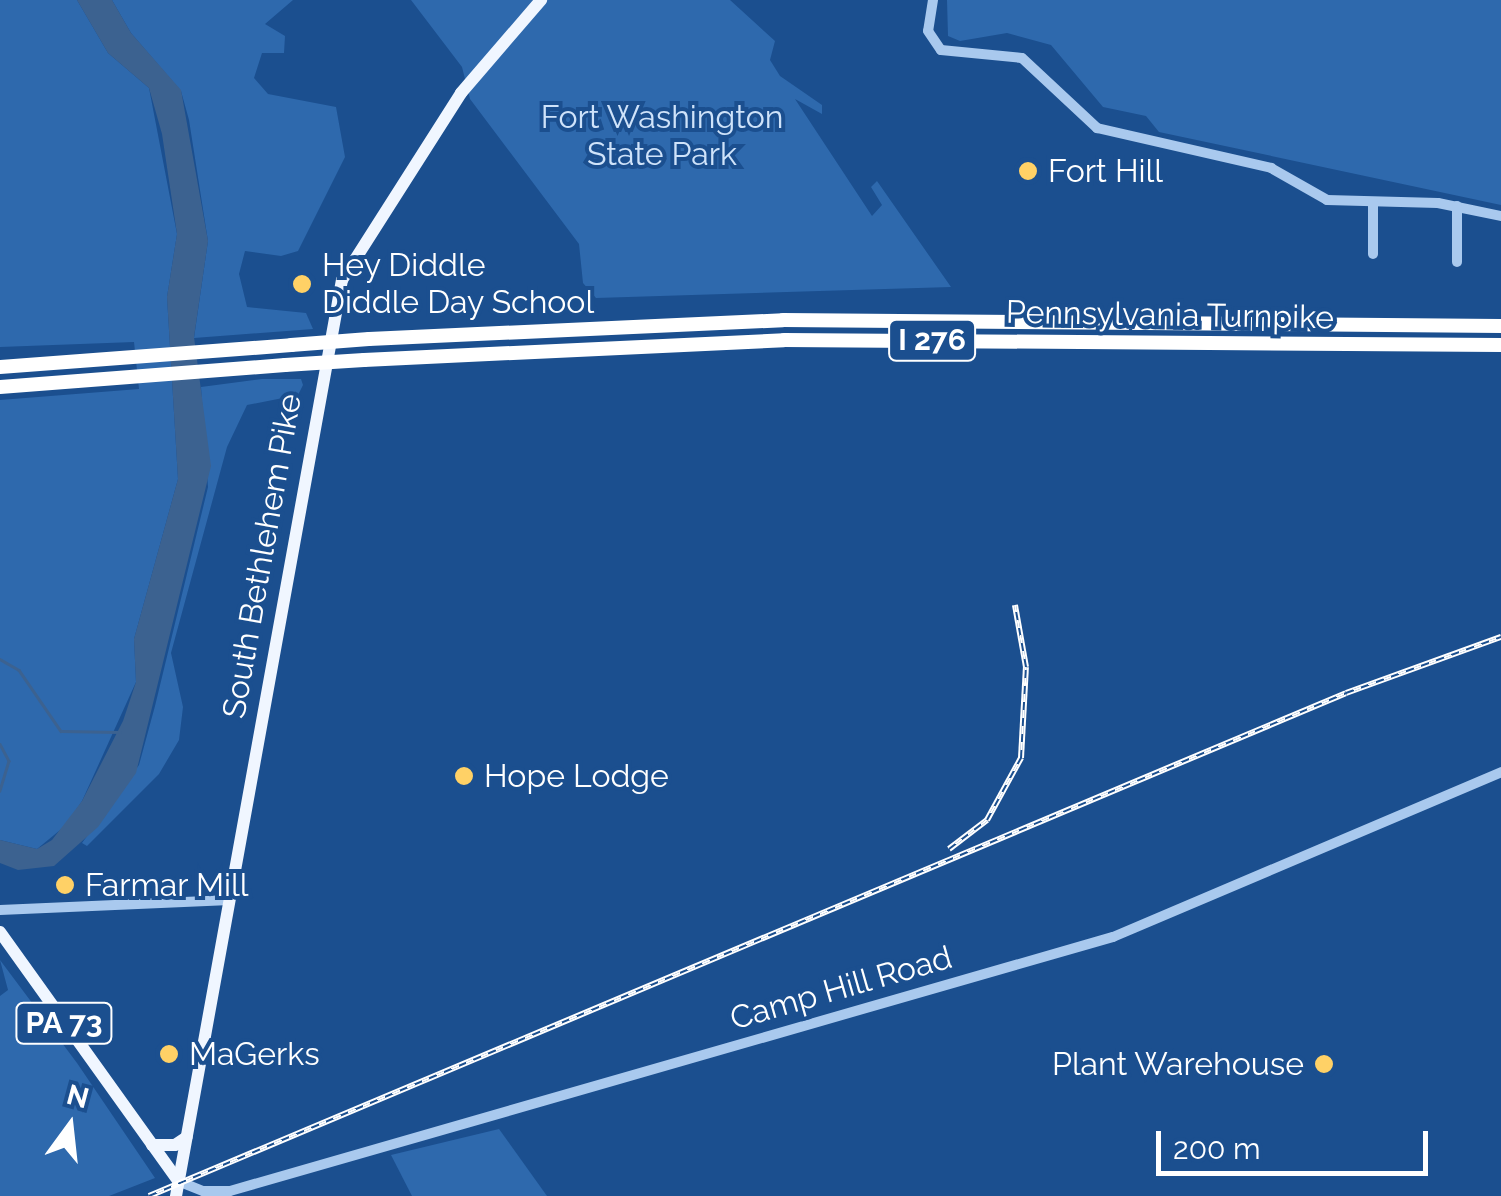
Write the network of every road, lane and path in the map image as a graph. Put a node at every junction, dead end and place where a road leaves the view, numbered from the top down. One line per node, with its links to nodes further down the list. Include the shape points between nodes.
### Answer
1 (540, 0): 13 (main road, South Bethlehem Pike, via 461,93 342,280)
2 (933, 0): 3 (street, via 928,32 941,50 1022,58 1097,128 1271,168 1322,199)
3 (1373, 202): 4 (street); 6 (street)
4 (1457, 206): 5 (street); 7 (street)
5 (1501, 216)
6 (1373, 254)
7 (1457, 262)
8 (1501, 326): 10 (highway, Pennsylvania Turnpike / I 276, bridge, via 782,320 370,339)
9 (1501, 345): 11 (highway, Pennsylvania Turnpike / I 276, bridge, via 784,340 364,360)
10 (0, 367)
11 (0, 387)
12 (1501, 772): 18 (street, Camp Hill Road, via 1112,937 230,1191 203,1191)
13 (230, 900): 14 (street); 16 (main road, South Bethlehem Pike)
14 (0, 910)
15 (0, 932): 17 (main road, PA 73)
16 (188, 1137): 17 (main road, via 175,1146); 18 (main road, South Bethlehem Pike)
17 (152, 1145): 18 (main road, PA 73)
18 (178, 1181): 19 (main road, South Bethlehem Pike)
19 (176, 1196)

